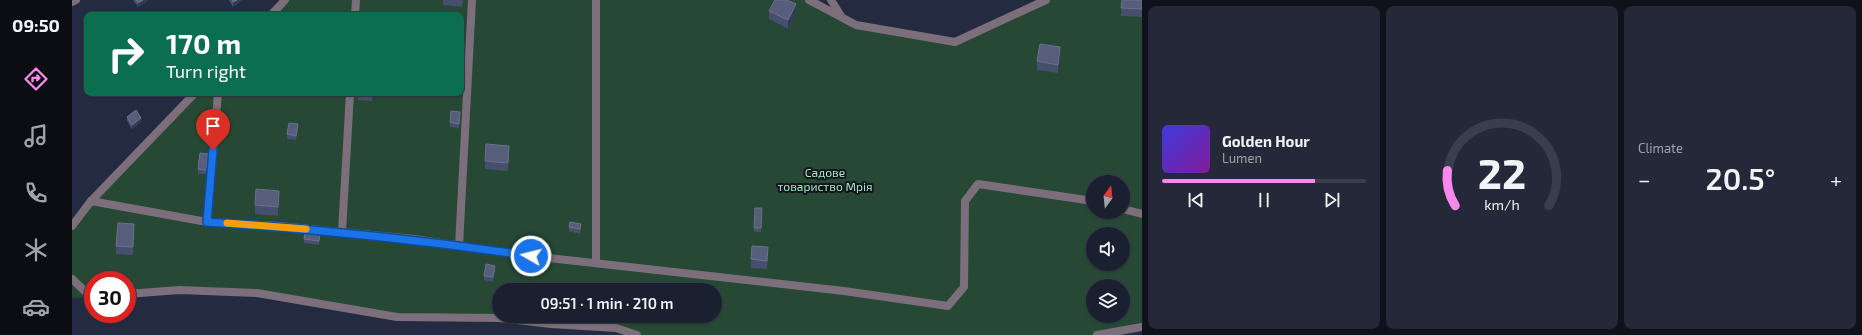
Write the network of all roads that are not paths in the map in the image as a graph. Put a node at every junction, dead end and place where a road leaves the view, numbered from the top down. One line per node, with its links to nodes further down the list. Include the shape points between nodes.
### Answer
1 (76, 0): 9 (street)
2 (285, 0): 10 (street)
3 (356, 0): 11 (street)
4 (472, 0): 23 (street)
5 (596, 0): 24 (street)
6 (809, 0): 12 (street)
7 (831, 0): 12 (street)
8 (1046, 0): 12 (street, via 955,42 856,25)
9 (72, 2)
10 (274, 12)
11 (355, 12)
12 (842, 17)
13 (192, 96): 17 (street)
14 (218, 96): 20 (street)
15 (350, 96): 22 (street)
16 (1086, 200): 24 (street, via 978,184 965,201 964,287 948,306 844,291)
17 (91, 201): 20 (street); 21 (street)
18 (1130, 211): 19 (street)
19 (1142, 214)
20 (207, 222): 22 (street)
21 (72, 226)
22 (342, 232): 23 (street)
23 (459, 246): 24 (street)
24 (596, 263)
25 (72, 279): 26 (street)
26 (84, 290)
27 (136, 293): 29 (street, via 179,290 257,293 397,317 500,318 616,328)
28 (1142, 327): 30 (street)
29 (637, 335)
30 (1097, 335)

